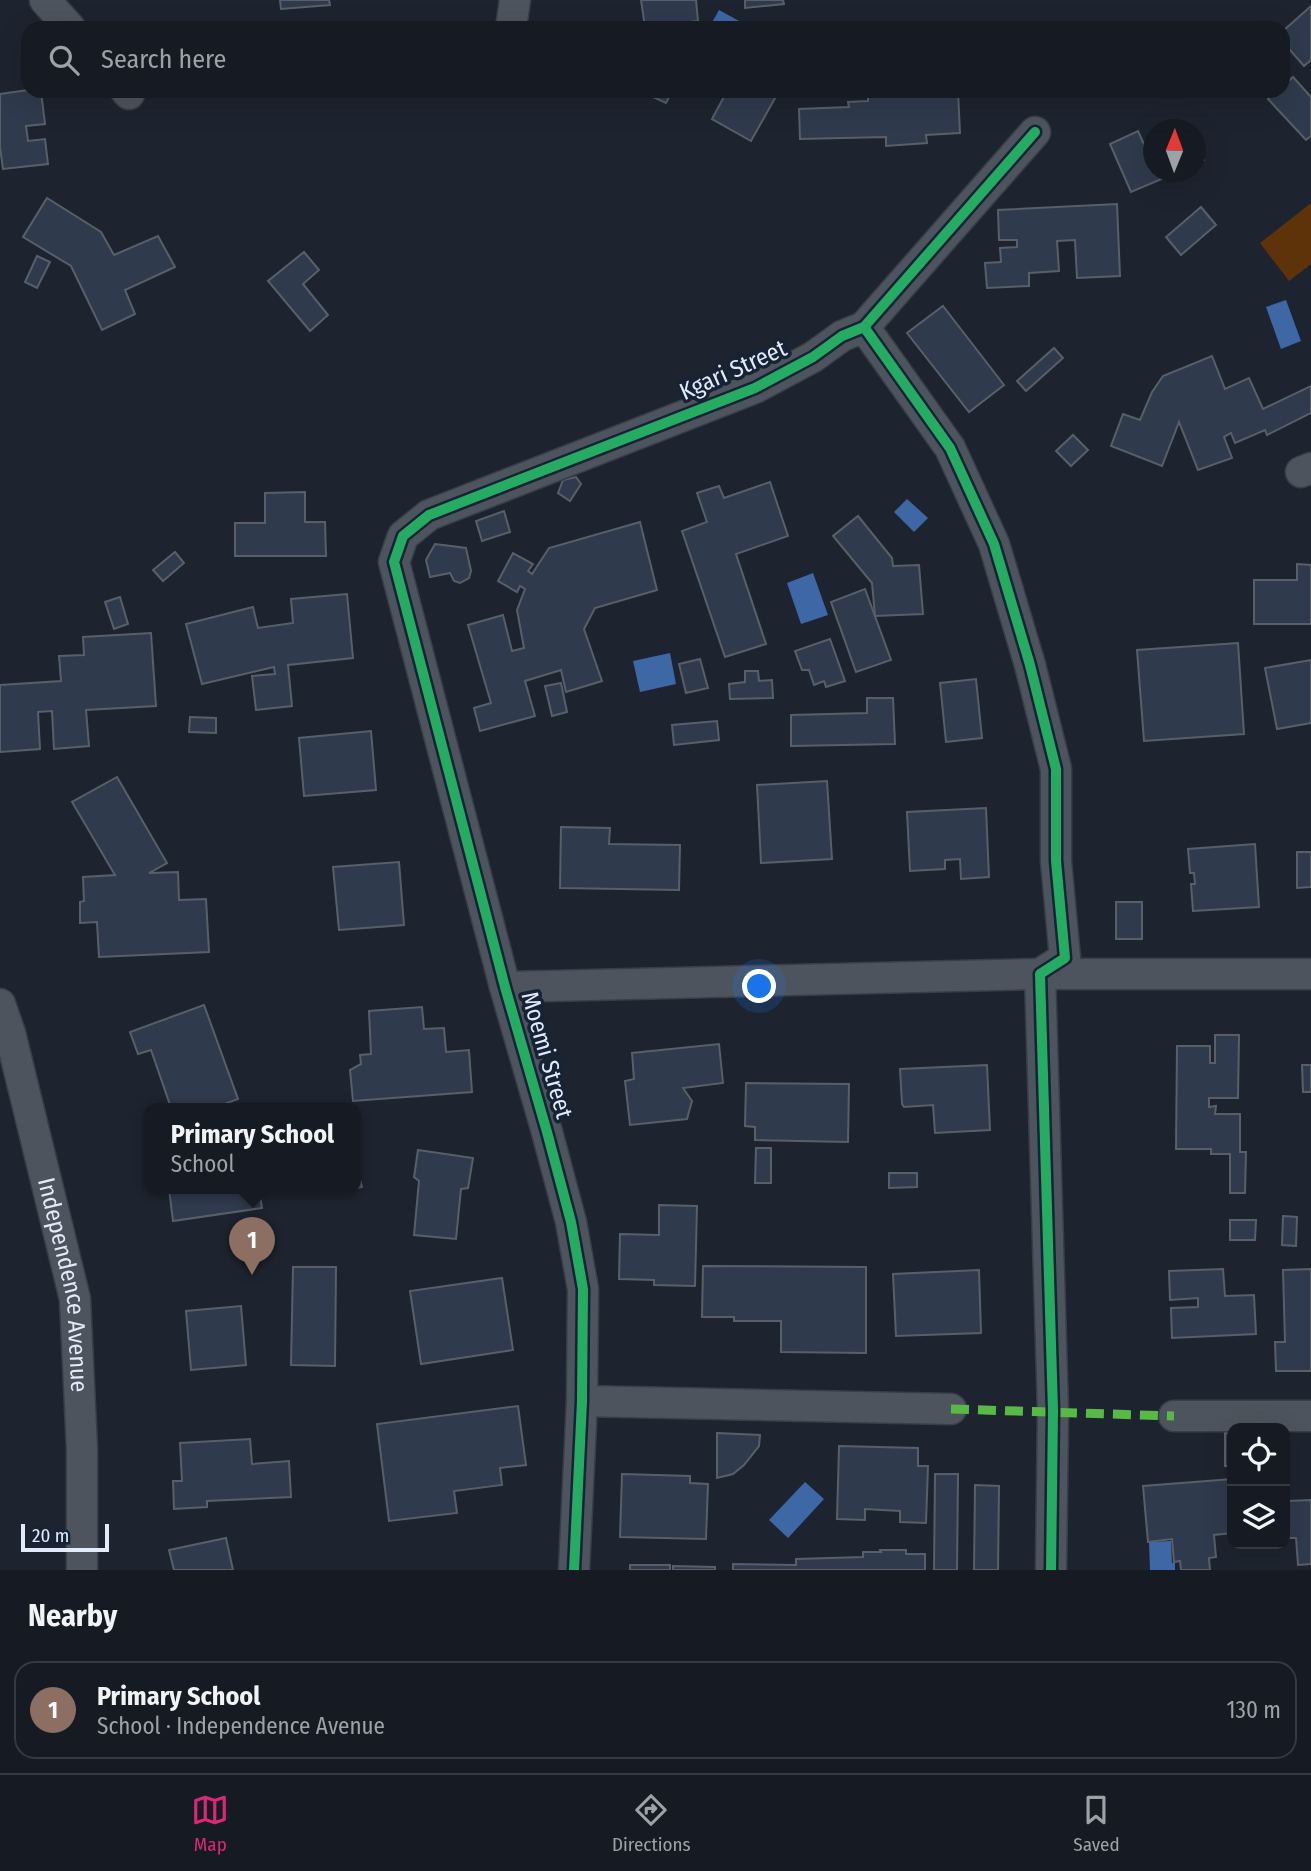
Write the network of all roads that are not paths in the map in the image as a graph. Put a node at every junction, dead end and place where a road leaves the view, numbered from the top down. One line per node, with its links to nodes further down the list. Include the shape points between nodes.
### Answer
1 (45, 0): 3 (street)
2 (515, 0): 4 (street)
3 (64, 21)
4 (512, 21)
5 (1035, 132): 6 (street, Kgari Street)
6 (864, 327): 7 (street, Kgari Street, via 755,388 429,515 403,536); 8 (street, via 950,448 994,544 1030,665 1056,769 1056,862 1065,958)
7 (394, 562): 10 (street, Moemi Street)
8 (1040, 974): 9 (street); 10 (street); 18 (street, via 1053,1411)
9 (1311, 974)
10 (505, 987): 12 (street, Moemi Street, via 571,1222 583,1289)
11 (0, 1004): 16 (street, Independence Avenue, via 75,1299)
12 (582, 1401): 13 (street); 17 (street, Moemi Street)
13 (951, 1409)
14 (1174, 1416): 15 (street)
15 (1311, 1416)
16 (82, 1570)
17 (574, 1570)
18 (1051, 1570)

